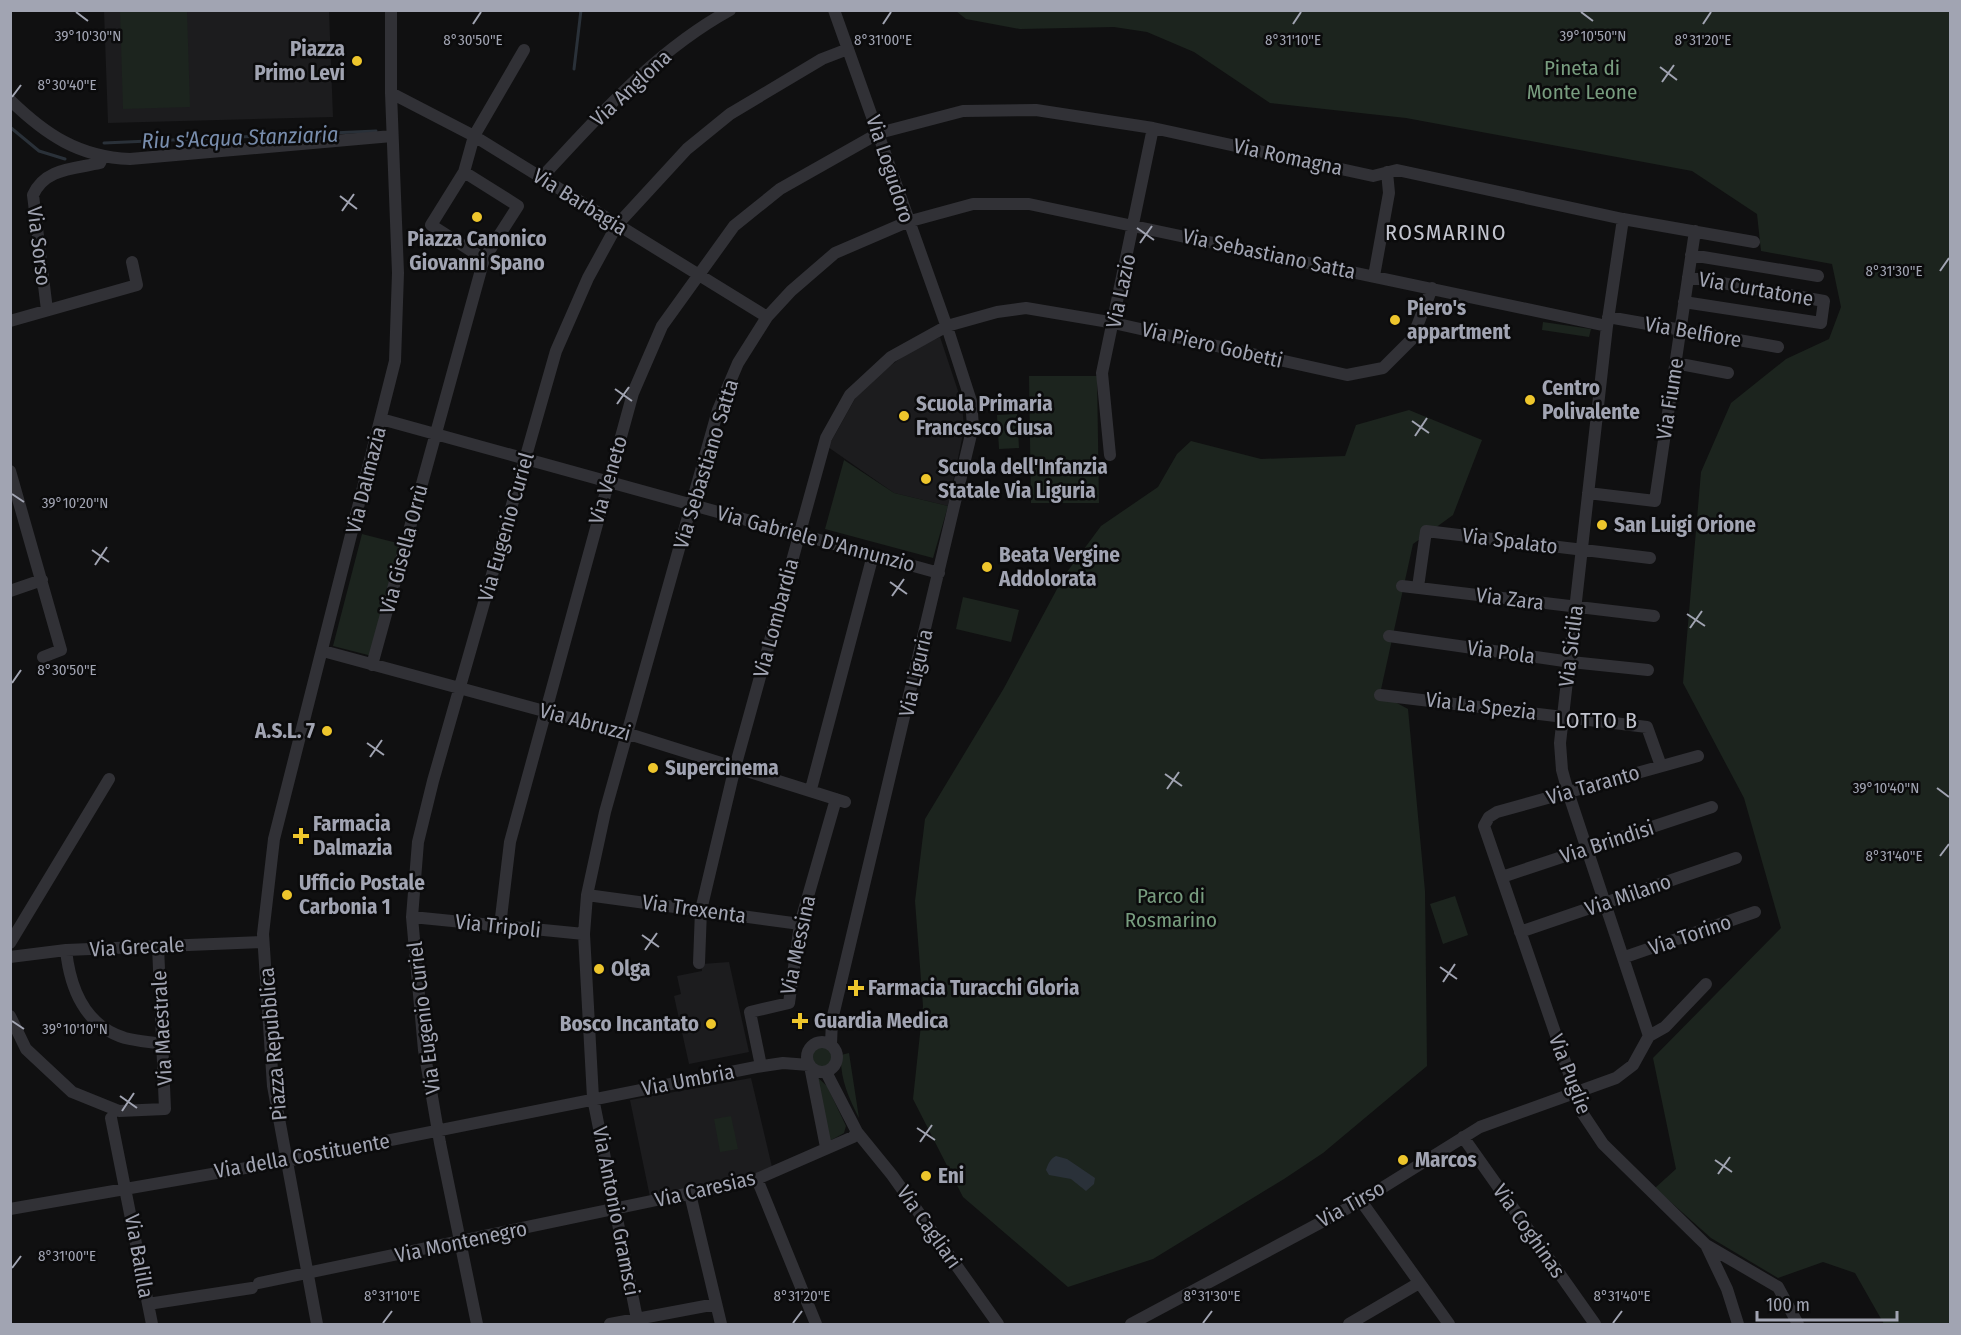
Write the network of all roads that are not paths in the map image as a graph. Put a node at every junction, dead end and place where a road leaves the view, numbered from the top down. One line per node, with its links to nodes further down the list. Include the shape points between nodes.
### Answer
1 (390, 10): 6 (street, Via Dalmazia)
2 (730, 10): 15 (street, Via Anglona, via 699,28 621,92)
3 (834, 10): 4 (street, Via Logudoro)
4 (848, 49): 9 (street, Via Logudoro); 18 (street, Via Eugenio Curiel, via 822,58 730,114 687,148)
5 (525, 50): 11 (street)
6 (391, 93): 10 (street, Via Dalmazia); 11 (street, Via Barbagia)
7 (10, 100): 12 (street, via 54,138)
8 (1153, 128): 9 (street, Via Romagna, via 1036,110 963,111); 14 (street, Via Romagna, via 1373,176); 19 (street, Via Lazio)
9 (879, 133): 17 (street, Via Logudoro); 25 (street, Via Veneto, via 780,189 735,226)
10 (392, 136): 12 (street, via 130,159); 41 (street, Via Dalmazia, via 398,273 395,361)
11 (474, 136): 13 (street); 15 (street, Via Barbagia)
12 (102, 158): 31 (street, Via Sorso, via 100,163 52,174 39,182 33,195)
13 (464, 172): 23 (street, via 431,225); 23 (street, via 518,206)
14 (1387, 172): 16 (street, Via Romagna, via 1397,170); 26 (street, via 1389,193)
15 (542, 177): 18 (street, Via Barbagia)
16 (1623, 219): 20 (street, Via Romagna); 34 (street, Via Sicilia)
17 (907, 222): 19 (street, Via Sebastiano Satta, via 973,204 1029,204); 32 (street, Via Sebastiano Satta, via 835,254); 36 (street, Via Logudoro)
18 (617, 225): 25 (street, Via Barbagia); 44 (street, Via Eugenio Curiel, via 588,278 556,351)
19 (1135, 226): 26 (street, Via Sebastiano Satta); 35 (street, Via Lazio)
20 (1695, 231): 21 (street, Via Romagna); 22 (street, Via Fiume)
21 (1754, 242)
22 (1691, 255): 27 (street); 28 (street, Via Fiume)
23 (484, 259): 42 (street, Via Gisella Orrù)
24 (132, 262): 31 (street, via 137,285)
25 (697, 274): 32 (street, Via Barbagia); 46 (street, Via Veneto, via 662,326 633,393)
26 (1374, 276): 29 (street, Via Sebastiano Satta)
27 (1818, 276)
28 (1688, 277): 30 (street, Via Fiume); 30 (street, Via Curtatone, via 1824,301 1821,323)
29 (1432, 288): 34 (street, Via Sebastiano Satta); 35 (street, Via Piero Gobetti, via 1412,339 1383,368 1347,375)
30 (1684, 302): 37 (street, Via Fiume)
31 (47, 310): 33 (street)
32 (766, 317): 48 (street, Via Sebastiano Satta, via 738,363 718,411)
33 (10, 321)
34 (1607, 321): 37 (street, Via Belfiore); 47 (street, Via Sicilia)
35 (1114, 323): 36 (street, Via Piero Gobetti, via 1026,308); 43 (street, Via Lazio, via 1102,373)
36 (947, 326): 49 (street, Via Lombardia, via 891,357 850,395 826,438); 53 (street, Via Liguria, via 971,401 973,426)
37 (1680, 330): 38 (street, Via Belfiore); 39 (street, Via Fiume)
38 (1778, 347)
39 (1675, 363): 40 (street); 47 (street, Via Fiume, via 1655,501)
40 (1728, 373)
41 (381, 419): 42 (street, Via Gabriele D'Annunzio); 61 (street, Via Dalmazia)
42 (435, 434): 44 (street, Via Gabriele D'Annunzio); 64 (street, Via Gisella Orrù)
43 (1110, 455)
44 (525, 459): 46 (street, Via Gabriele D'Annunzio); 66 (street, Via Eugenio Curiel)
45 (10, 471): 54 (street)
46 (608, 482): 48 (street, Via Gabriele D'Annunzio); 68 (street, Via Veneto)
47 (1588, 494): 50 (street, Via Sicilia)
48 (692, 505): 49 (street, Via Gabriele D'Annunzio); 70 (street, Via Sebastiano Satta)
49 (799, 534): 51 (street, Via Gabriele D'Annunzio); 72 (street, Via Lombardia)
50 (1582, 550): 52 (street, Via Spalato); 56 (street, Via Spalato, via 1426,531); 58 (street, Via Sicilia)
51 (873, 555): 53 (street, Via Gabriele D'Annunzio); 75 (street)
52 (1650, 558)
53 (939, 573): 103 (street, Via Liguria, via 832,1020)
54 (42, 580): 57 (street); 62 (street, via 61,650)
55 (1402, 586): 56 (street, Via Zara)
56 (1418, 587): 58 (street, Via Zara)
57 (10, 591)
58 (1575, 607): 59 (street, Via Zara); 63 (street, Via Sicilia)
59 (1653, 616)
60 (1389, 636): 63 (street, Via Pola)
61 (323, 651): 64 (street, Via Abruzzi); 93 (street, Via Dalmazia, via 274,839)
62 (43, 657)
63 (1569, 661): 65 (street, Via Pola); 69 (street, Via Sicilia)
64 (372, 665): 66 (street, Via Abruzzi)
65 (1648, 670)
66 (459, 688): 68 (street, Via Abruzzi); 87 (street, Via Eugenio Curiel, via 418,842)
67 (1380, 695): 69 (street, Via La Spezia)
68 (544, 711): 70 (street, Via Abruzzi); 89 (street, Via Veneto, via 510,842)
69 (1563, 716): 73 (street, Via La Spezia, via 1647,727); 76 (street, Via Sicilia, via 1560,743)
70 (630, 734): 72 (street, Via Abruzzi); 83 (street, Via Sebastiano Satta, via 605,812)
71 (1698, 756): 73 (street, Via Taranto)
72 (736, 766): 75 (street, Via Abruzzi); 85 (street, Via Lombardia)
73 (1661, 766): 76 (street, Via Taranto)
74 (109, 779): 92 (street)
75 (811, 789): 77 (street, Via Abruzzi)
76 (1568, 792): 79 (street, Via Taranto); 80 (street, Via Sicilia)
77 (841, 801): 88 (street, Via Messina)
78 (1712, 807): 80 (street, Via Brindisi)
79 (1489, 817): 82 (street, Via Puglie, via 1484,826)
80 (1588, 848): 82 (street, Via Brindisi); 84 (street, Via Sicilia)
81 (1736, 858): 84 (street, Via Milano)
82 (1502, 877): 90 (street, Via Puglie)
83 (587, 895): 85 (street, Via Trexenta); 91 (street, Via Sebastiano Satta)
84 (1606, 903): 90 (street, Via Milano); 97 (street, Via Sicilia)
85 (701, 910): 88 (street, Via Trexenta); 98 (street, Via Lombardia)
86 (1755, 912): 97 (street, Via Torino)
87 (412, 917): 89 (street, Via Tripoli); 111 (street, Via Eugenio Curiel, via 424,1050)
88 (800, 924): 105 (street, Via Messina, via 789,1003 750,1012)
89 (500, 926): 91 (street, Via Tripoli)
90 (1520, 932): 108 (street, Via Puglie)
91 (584, 934): 109 (street, Via Sebastiano Satta)
92 (13, 938)
93 (263, 942): 94 (street, Via Grecale); 115 (street, Piazza Repubblica, via 273,1086)
94 (158, 946): 95 (street, Via Grecale); 102 (street, Via Maestrale)
95 (66, 950): 96 (street, Via Grecale); 102 (street, via 75,995 93,1019 124,1037)
96 (10, 957)
97 (1625, 957): 101 (street, Via Sicilia)
98 (699, 963)
99 (1706, 984): 101 (street, via 1665,1027)
100 (10, 1016): 102 (street, Via Maestrale, via 26,1049 72,1092 119,1111 165,1110)
101 (1649, 1036): 108 (street, via 1633,1065 1616,1078)
102 (162, 1044)
103 (821, 1044): 104 (street, Via Umbria); 106 (street, via 807,1055); 107 (street, via 837,1053)
104 (783, 1063): 105 (street, Via Umbria); 106 (street, Via Umbria)
105 (761, 1066): 109 (street, Via Umbria)
106 (810, 1066): 107 (street, via 816,1071); 114 (street)
107 (831, 1068): 112 (street, Via Cagliari)
108 (1575, 1092): 113 (street, Via Tirso); 123 (street, Via Puglie, via 1583,1114 1603,1144)
109 (593, 1098): 111 (street, Via della Costituente); 121 (street, Via Antonio Gramsci)
110 (111, 1118): 117 (street, Via Balilla)
111 (439, 1131): 115 (street, Via della Costituente); 122 (street, Via Eugenio Curiel)
112 (857, 1132): 114 (street, Via Caresias); 135 (street, Via Cagliari)
113 (1463, 1137): 119 (street, Via Tirso); 139 (street, Via Coghinas)
114 (826, 1147): 116 (street, Via Caresias)
115 (286, 1161): 117 (street, Via della Costituente); 124 (street, Piazza Repubblica)
116 (757, 1179): 118 (street, Via Caresias); 134 (street)
117 (127, 1187): 120 (street, Via della Costituente); 126 (street, Via Balilla)
118 (690, 1194): 121 (street, Via Caresias); 127 (street)
119 (1361, 1201): 125 (street); 136 (street, Via Tirso)
120 (10, 1209)
121 (614, 1209): 122 (street, Via Montenegro); 128 (street, Via Antonio Gramsci)
122 (461, 1242): 124 (street, Via Montenegro); 131 (street, Via Eugenio Curiel)
123 (1706, 1245): 140 (street, Via Puglie); 141 (street, via 1778,1287)
124 (309, 1274): 126 (street, Via Montenegro); 130 (street, Piazza Repubblica)
125 (1419, 1283): 137 (street); 138 (street)
126 (148, 1304): 129 (street, Via Balilla)
127 (716, 1304): 128 (street); 133 (street)
128 (638, 1323): 132 (street)
129 (152, 1324)
130 (317, 1324)
131 (477, 1324)
132 (610, 1324)
133 (721, 1324)
134 (816, 1324)
135 (998, 1324)
136 (1131, 1324)
137 (1349, 1324)
138 (1449, 1324)
139 (1595, 1324)
140 (1738, 1324)
141 (1798, 1324)

